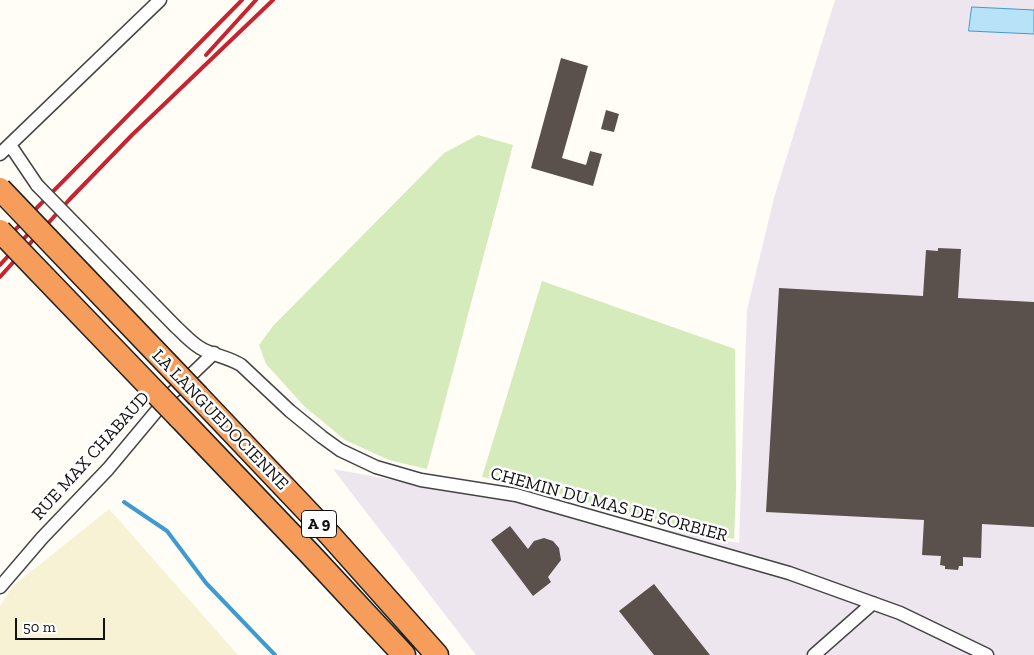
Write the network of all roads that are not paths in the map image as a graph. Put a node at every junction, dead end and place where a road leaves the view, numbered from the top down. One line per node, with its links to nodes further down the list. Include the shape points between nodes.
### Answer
1 (160, 0): 2 (street)
2 (10, 145): 3 (street); 6 (street, CHEMIN DU MAS DE SORBIER, bridge, via 37,185 176,327 197,346)
3 (0, 154)
4 (0, 189): 10 (highway, LA LANGUEDOCIENNE / A 9, bridge, via 330,535)
5 (0, 231): 9 (highway, LA LANGUEDOCIENNE / A 9, bridge)
6 (214, 353): 7 (street, RUE MAX CHABAUD, via 169,396 108,469); 8 (street, CHEMIN DU MAS DE SORBIER, via 242,365 322,438 376,466 421,480 533,499 789,574)
7 (0, 587)
8 (873, 603): 11 (street); 12 (street, CHEMIN DU MAS DE SORBIER)
9 (404, 655)
10 (437, 655)
11 (814, 655)
12 (987, 655)

